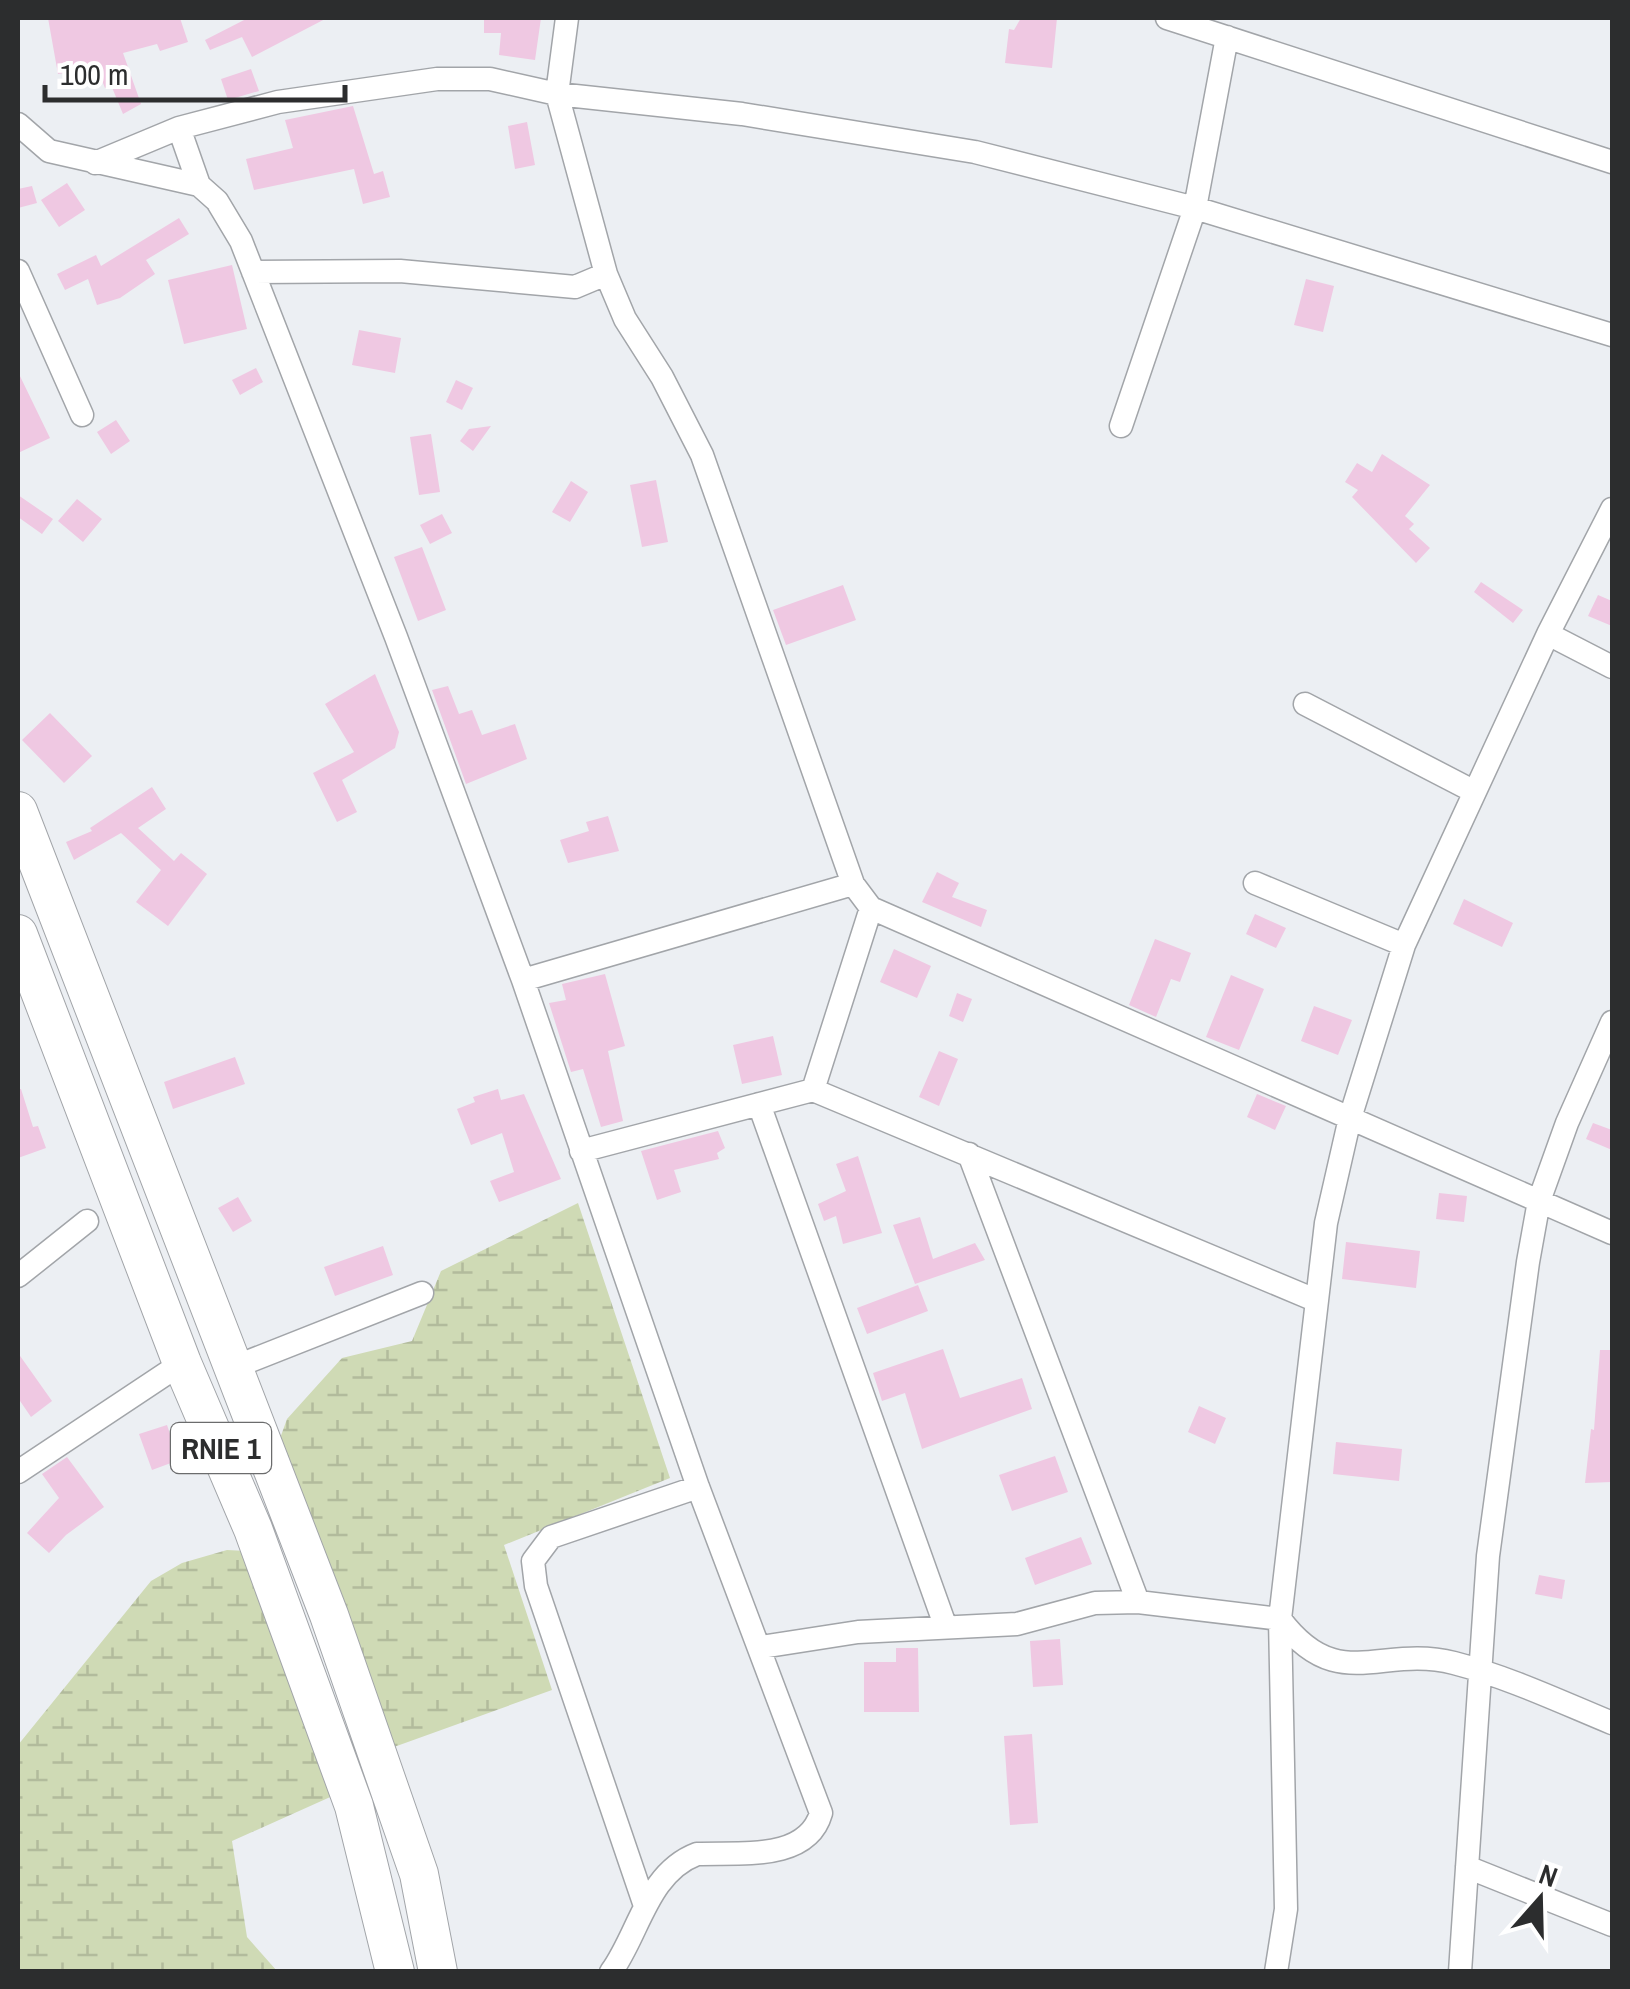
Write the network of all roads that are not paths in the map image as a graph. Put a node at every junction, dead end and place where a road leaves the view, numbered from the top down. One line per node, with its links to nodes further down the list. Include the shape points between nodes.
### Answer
1 (567, 18): 4 (street)
2 (1168, 18): 3 (street)
3 (1227, 36): 7 (street); 10 (street)
4 (557, 94): 6 (street, via 490,79 437,79 278,102); 10 (street, via 912,140); 13 (street)
5 (18, 124): 8 (street, via 49,152)
6 (179, 128): 8 (street); 9 (street)
7 (1612, 162)
8 (95, 163): 9 (street)
9 (199, 185): 12 (street, via 217,201)
10 (1195, 208): 14 (street); 16 (street)
11 (18, 271): 15 (street)
12 (253, 272): 13 (street, via 400,271 575,287); 28 (street)
13 (606, 274): 24 (street, via 702,455)
14 (1612, 335)
15 (82, 415)
16 (1121, 426)
17 (1612, 509): 18 (street)
18 (1548, 634): 19 (street); 21 (street)
19 (1612, 667)
20 (1305, 704): 21 (street)
21 (1473, 790): 27 (street)
22 (18, 810): 42 (highway, RNIE 1)
23 (1255, 883): 27 (street)
24 (854, 884): 25 (street); 28 (street)
25 (872, 908): 30 (street); 32 (street)
26 (18, 934): 41 (highway, RNIE 1)
27 (1404, 946): 32 (street)
28 (523, 980): 33 (street)
29 (1612, 1022): 35 (street)
30 (813, 1090): 31 (street); 34 (street)
31 (759, 1104): 33 (street); 47 (street)
32 (1350, 1118): 35 (street); 40 (street)
33 (581, 1151): 44 (street)
34 (969, 1154): 40 (street); 45 (street)
35 (1539, 1201): 37 (street); 49 (street)
36 (87, 1221): 38 (street)
37 (1612, 1233)
38 (18, 1276)
39 (422, 1293): 42 (street)
40 (1315, 1300): 46 (street)
41 (182, 1363): 43 (street); 54 (highway, RNIE 1, via 253,1529 354,1806)
42 (232, 1368): 55 (highway, RNIE 1, via 401,1820)
43 (18, 1472)
44 (698, 1486): 48 (street); 52 (street, via 551,1537 534,1560 536,1586)
45 (1138, 1602): 46 (street); 47 (street, via 1095,1603 1017,1624)
46 (1280, 1619): 49 (street, via 1296,1640 1332,1661 1446,1661); 57 (street, via 1286,1909)
47 (944, 1626): 48 (street)
48 (762, 1647): 52 (street, via 821,1813 816,1832 779,1850 691,1856)
49 (1478, 1670): 50 (street); 51 (street)
50 (1612, 1723)
51 (1467, 1867): 53 (street); 58 (street)
52 (644, 1903): 56 (street)
53 (1612, 1925)
54 (395, 1972)
55 (438, 1972)
56 (610, 1972)
57 (1276, 1972)
58 (1460, 1972)

